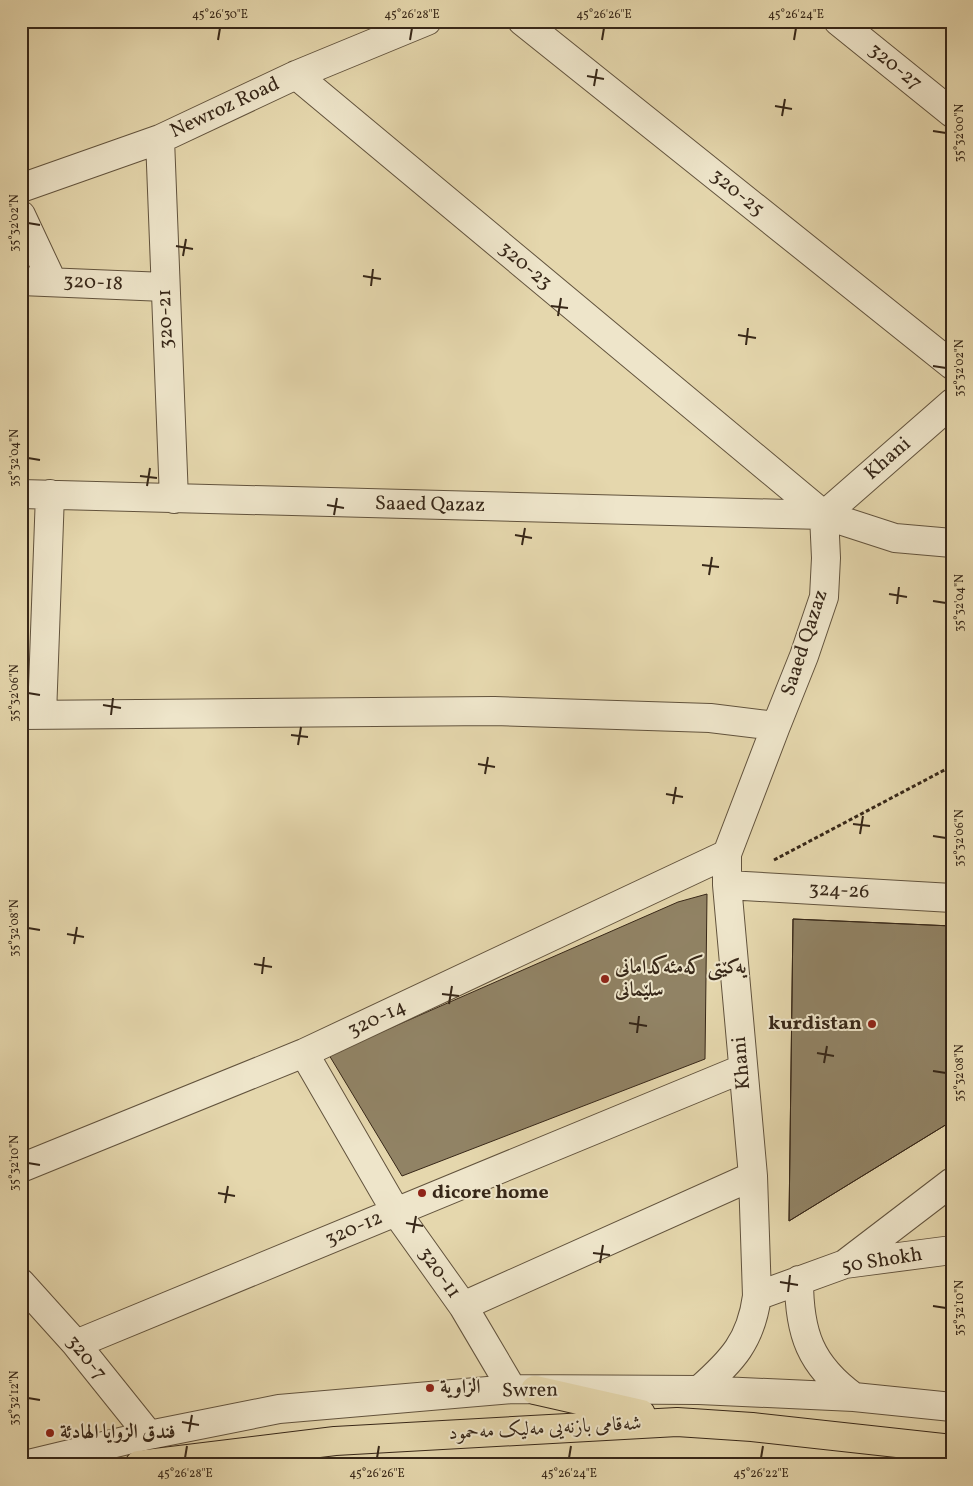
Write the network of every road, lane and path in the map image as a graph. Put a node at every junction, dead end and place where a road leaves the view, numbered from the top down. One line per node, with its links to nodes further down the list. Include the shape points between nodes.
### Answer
1 (427, 21): 4 (street, Newroz Road)
2 (522, 21): 12 (street, 320-25)
3 (838, 21): 5 (street, 320-27)
4 (296, 75): 6 (street, Newroz Road); 17 (street, 320-23)
5 (952, 113)
6 (160, 138): 7 (street, Newroz Road); 11 (street, 320-21)
7 (21, 188)
8 (21, 215): 10 (street)
9 (21, 281): 10 (street, 320-18)
10 (52, 281): 11 (street, 320-18)
11 (165, 287): 16 (street, 320-21)
12 (952, 365)
13 (952, 403): 17 (street, Khani)
14 (21, 494): 15 (street, Saaed Qazaz)
15 (50, 494): 16 (street, Saaed Qazaz); 19 (street)
16 (174, 499): 17 (street, Saaed Qazaz)
17 (824, 515): 18 (street, via 895,538); 20 (street, Saaed Qazaz, via 824,596)
18 (952, 543)
19 (32, 715): 20 (street, via 494,711 710,718)
20 (776, 726): 22 (street, Khani)
21 (952, 766): 23 (path)
22 (727, 854): 24 (street, Khani); 26 (street, 320-14)
23 (770, 862)
24 (727, 885): 25 (street, 324-26); 27 (street, Khani)
25 (952, 898)
26 (304, 1053): 28 (street, 320-14); 31 (street, 320-11)
27 (742, 1069): 29 (street, Khani); 31 (street, 320-12)
28 (21, 1168)
29 (753, 1176): 36 (street, Khani); 37 (street)
30 (952, 1182): 33 (street)
31 (396, 1212): 37 (street, 320-11); 38 (street, 320-12)
32 (952, 1250): 33 (street, 50 Shokh)
33 (845, 1264): 34 (street, 50 Shokh)
34 (799, 1280): 36 (street, 50 Shokh); 41 (street, via 801,1322 806,1340 825,1372)
35 (21, 1282): 38 (street, 320-7)
36 (757, 1296): 40 (street, Khani, via 743,1342 724,1368)
37 (463, 1306): 39 (street, 320-11)
38 (76, 1344): 44 (street, 320-7)
39 (523, 1390): 40 (street, Swren); 43 (highway); 44 (street, Swren, via 279,1409)
40 (699, 1390): 41 (street, Swren)
41 (854, 1397): 42 (street, Swren)
42 (952, 1407)
43 (677, 1422): 45 (highway, شەقامی بازنەیی مەلیک مەحمود); 47 (highway, شەقامی بازنەیی مەلیک مەحمود, via 335,1441)
44 (149, 1435): 46 (street, Swren)
45 (952, 1449)
46 (24, 1465)
47 (139, 1465)

